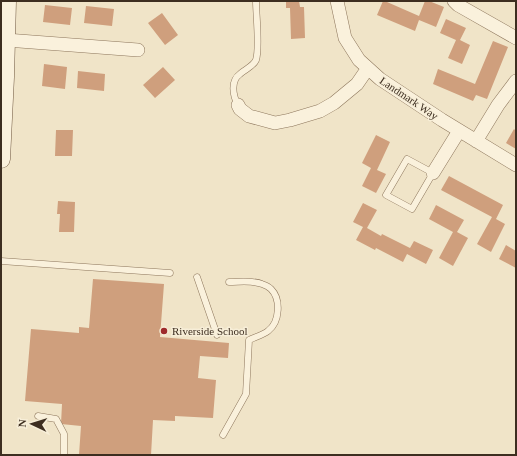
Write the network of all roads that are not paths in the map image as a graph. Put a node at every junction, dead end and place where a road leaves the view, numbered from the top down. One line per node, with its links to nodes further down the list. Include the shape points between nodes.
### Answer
1 (7, 1): 6 (street)
2 (256, 1): 10 (lane, via 256,60 236,78 234,92)
3 (337, 1): 8 (street, Landmark Way, via 344,38 359,60)
4 (454, 1): 5 (street)
5 (516, 38)
6 (6, 40): 7 (street); 13 (street)
7 (138, 50)
8 (368, 68): 10 (street, via 357,84 334,103 320,111 290,120 275,123 249,116); 11 (street, Landmark Way, via 380,79)
9 (516, 81): 12 (street)
10 (238, 105)
11 (459, 130): 12 (street, Landmark Way); 15 (street)
12 (476, 140): 14 (street, Landmark Way)
13 (1, 159)
14 (516, 165)
15 (433, 173): 15 (lane, via 412,209 386,195 406,159)
16 (1, 261): 17 (lane)
17 (170, 273)
18 (197, 277): 20 (lane)
19 (228, 282): 22 (lane, via 250,282 270,288 276,298 278,309 276,321 269,330 249,340 246,394)
20 (218, 335)
21 (38, 416): 23 (lane, via 56,419 64,434)
22 (223, 435)
23 (64, 455)

